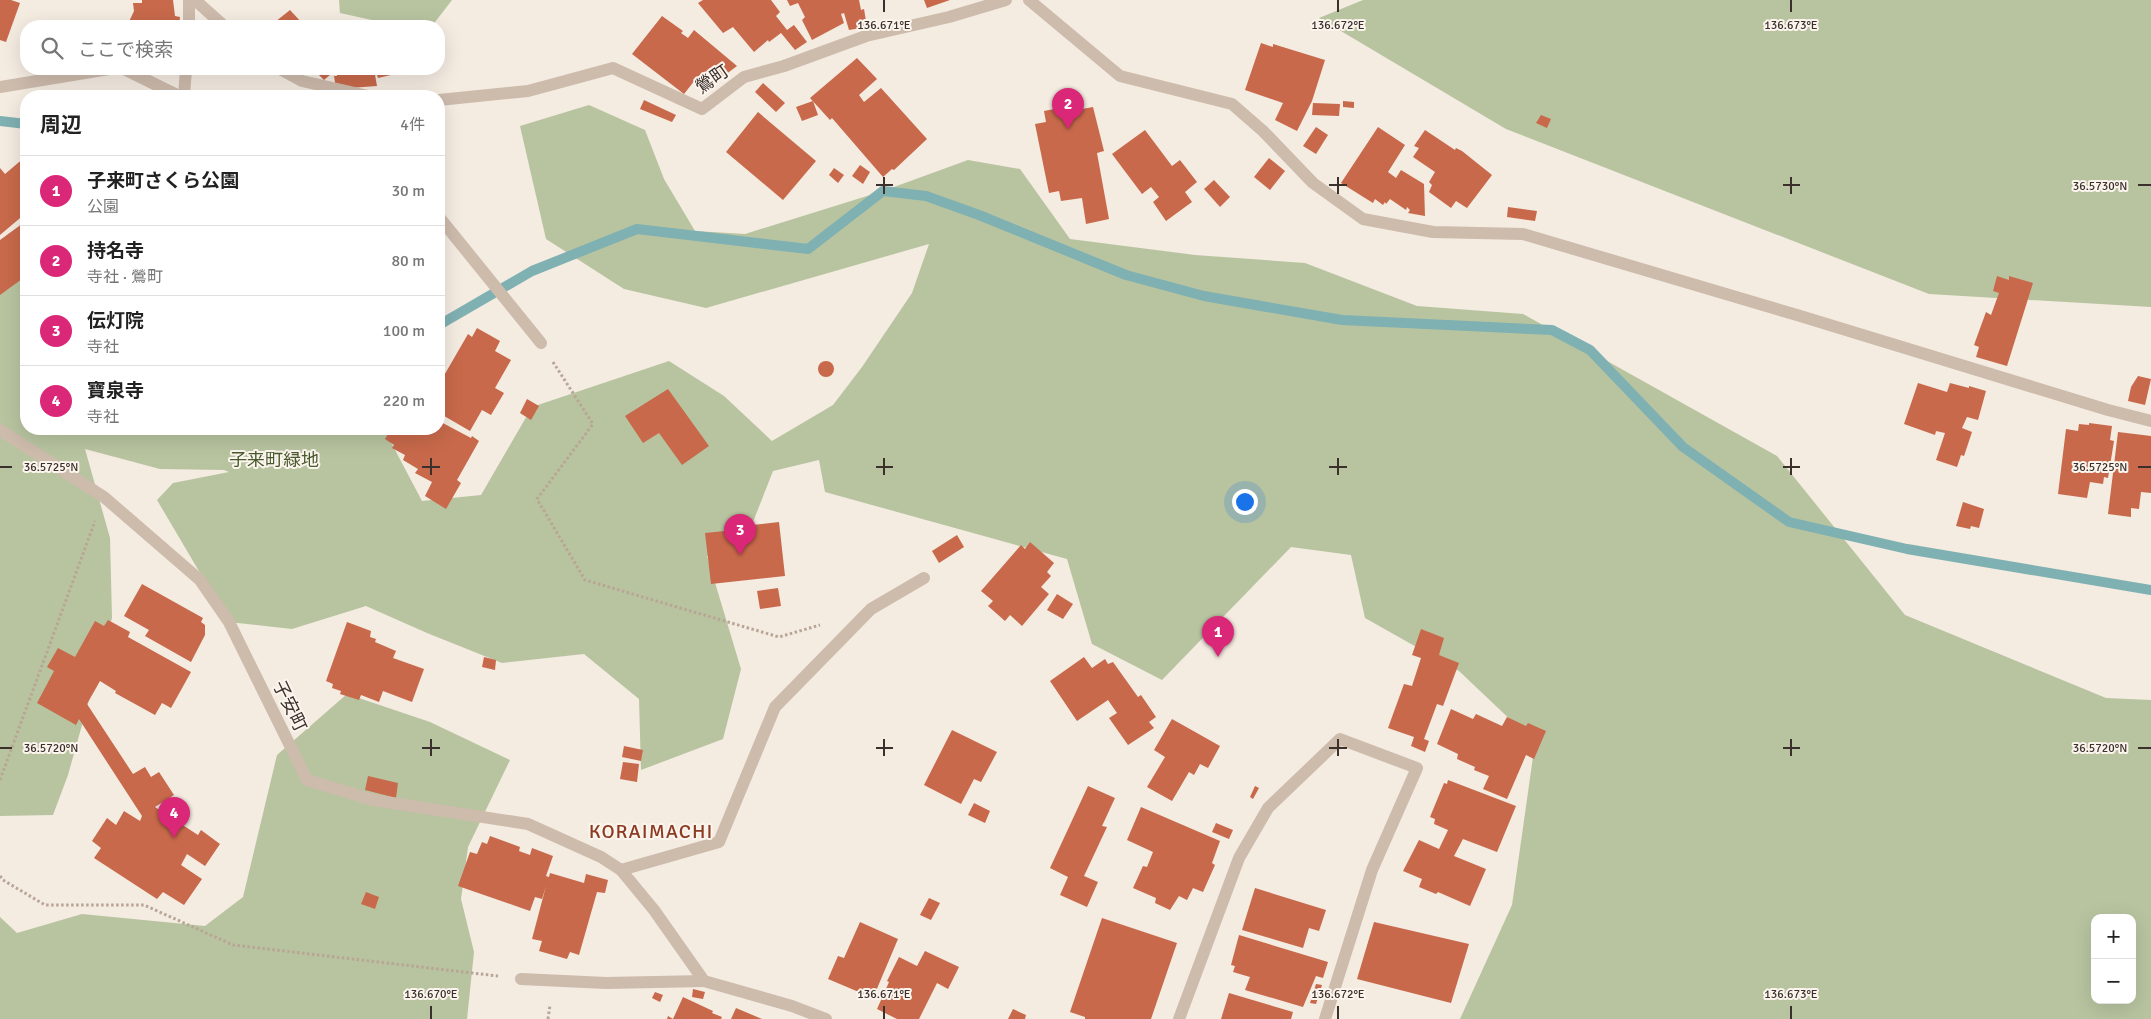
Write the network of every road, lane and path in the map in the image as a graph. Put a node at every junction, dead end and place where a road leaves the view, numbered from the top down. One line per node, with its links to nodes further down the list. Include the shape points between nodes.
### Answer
1 (189, 0): 5 (street)
2 (195, 0): 6 (street)
3 (1006, 0): 15 (street, 鶯町, via 866,36 744,78 702,109 613,68 528,91)
4 (1029, 0): 18 (street, via 1120,76 1232,104 1313,183 1363,219 1433,232 1523,234 2098,408)
5 (189, 20)
6 (217, 20)
7 (73, 75): 11 (street)
8 (136, 75): 12 (street)
9 (186, 75): 13 (street)
10 (291, 75): 14 (street, via 302,81)
11 (0, 87)
12 (167, 90)
13 (184, 90)
14 (342, 90)
15 (445, 99)
16 (445, 224): 17 (street)
17 (541, 343): 22 (path, via 593,424 536,499 585,580 779,637)
18 (2151, 421)
19 (0, 430): 20 (street, 子安町)
20 (104, 497): 23 (path); 24 (street, 子安町, via 200,580 229,622 307,780 373,800 528,824 601,857)
21 (924, 578): 24 (street, via 871,609 775,707 719,842)
22 (825, 623)
23 (0, 780)
24 (621, 870): 27 (street, 子安町, via 654,910)
25 (0, 876): 26 (path, via 45,905 144,905 233,945)
26 (521, 979): 27 (street, via 606,983)
27 (704, 982): 28 (street, via 792,1006)
28 (826, 1019)
29 (1179, 1019): 30 (street, via 1238,858 1268,808 1340,739 1417,768 1372,870)
30 (1325, 1019)

